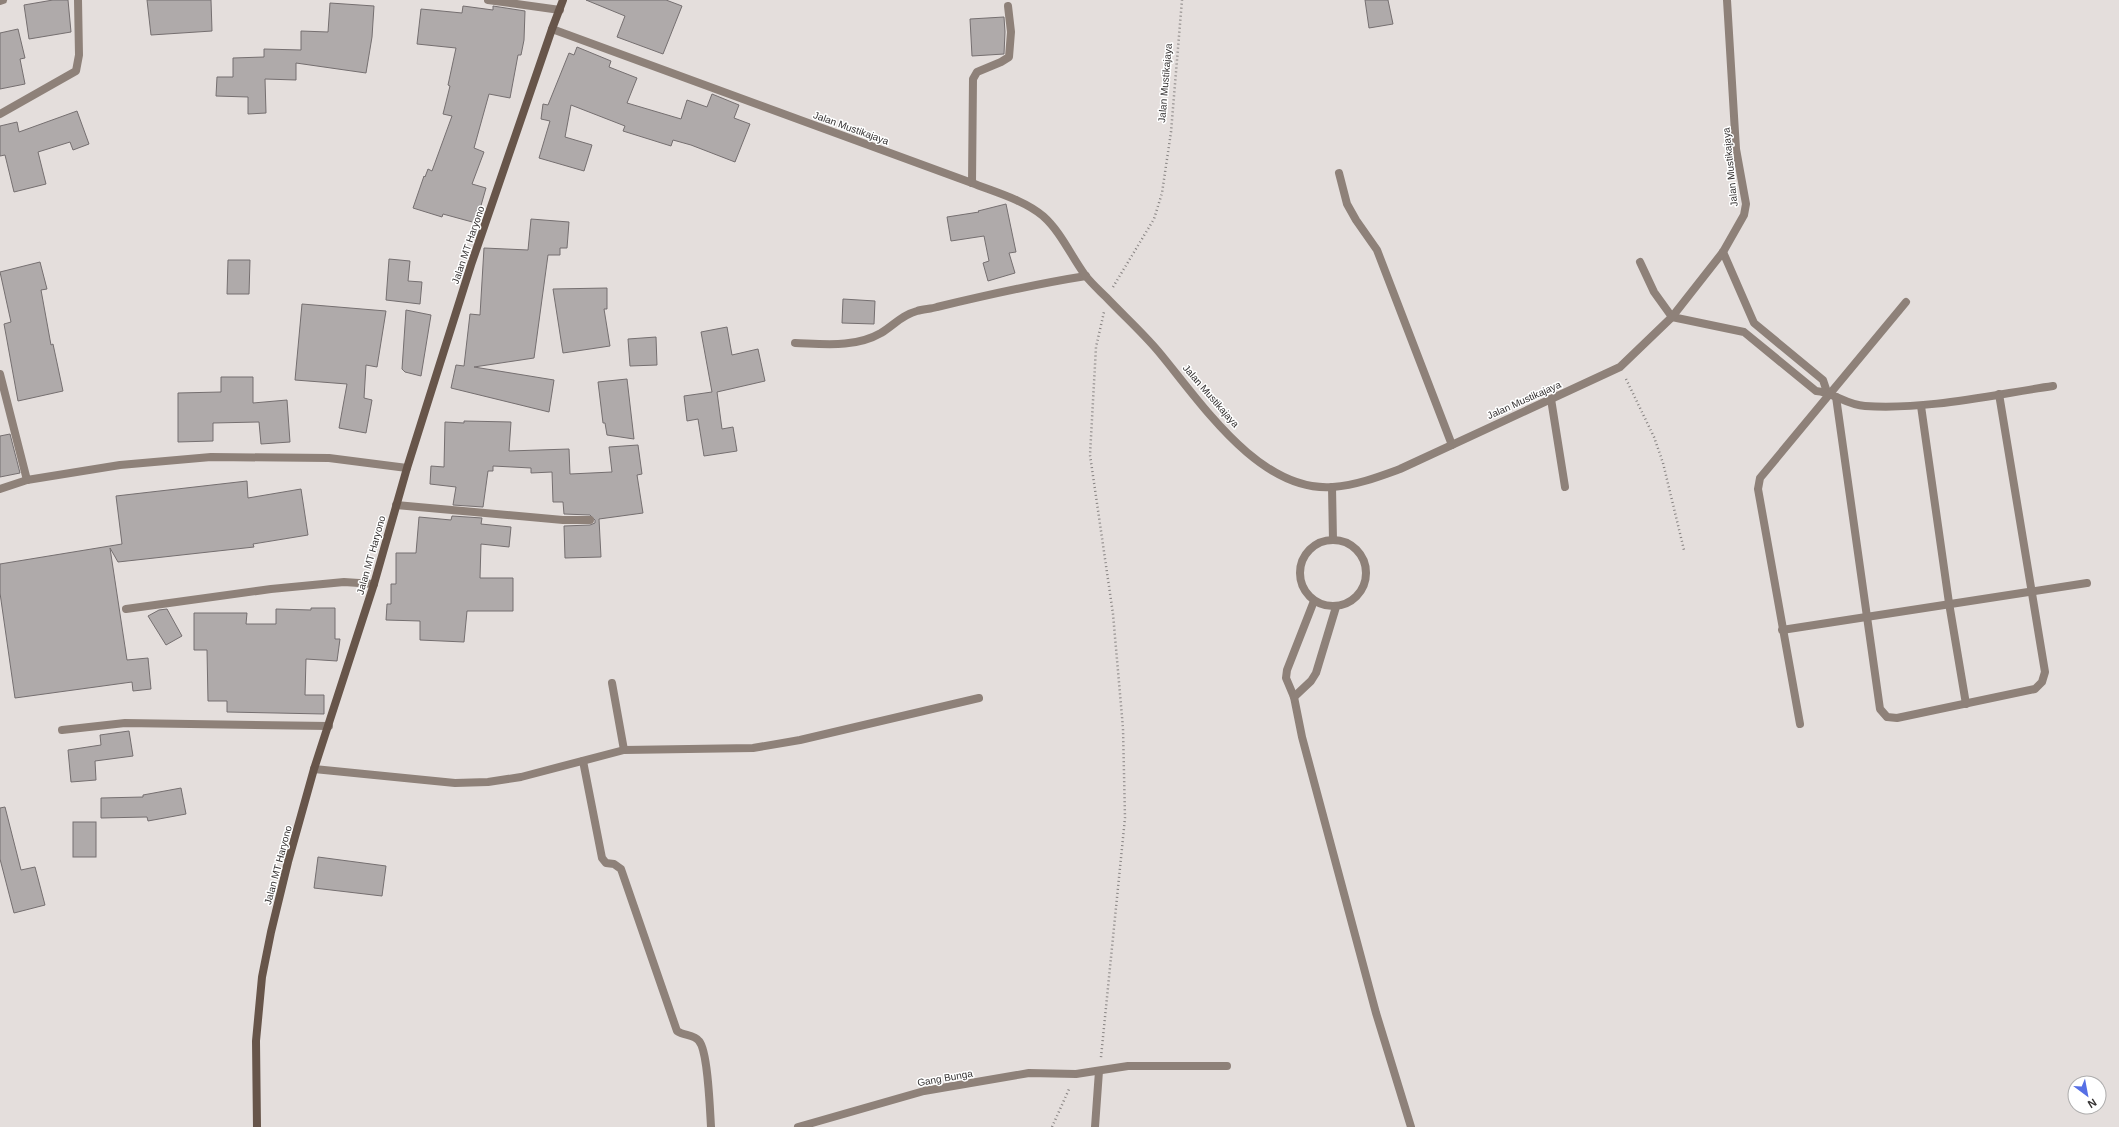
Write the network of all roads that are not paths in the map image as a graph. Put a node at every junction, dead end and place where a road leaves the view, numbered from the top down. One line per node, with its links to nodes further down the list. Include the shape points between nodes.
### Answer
1 (3, 0): 6 (street)
2 (78, 0): 10 (street, via 79,55 76,71)
3 (488, 0): 8 (street)
4 (564, 0): 8 (main road, Jalan MT Haryono)
5 (1727, 0): 13 (street, Jalan Mustikajaya, via 1736,149 1746,204 1744,216)
6 (0, 1)
7 (1008, 6): 12 (street, via 1011,32 1009,57 977,72 973,79)
8 (560, 10): 9 (main road, Jalan MT Haryono)
9 (552, 29): 12 (street, Jalan Mustikajaya); 26 (main road, Jalan MT Haryono, via 471,265)
10 (0, 114)
11 (1339, 173): 25 (street, via 1347,204 1377,250)
12 (972, 183): 15 (street, Jalan Mustikajaya, via 1027,206 1043,216 1060,235)
13 (1723, 252): 17 (street, Jalan Mustikajaya); 21 (street, via 1754,323 1824,380)
14 (1640, 262): 17 (street, via 1654,292)
15 (1086, 276): 18 (street, via 1030,285 918,310 903,315 870,338 847,344); 28 (street, Jalan Mustikajaya, via 1157,349 1252,458 1283,476 1307,485)
16 (1906, 302): 21 (street)
17 (1672, 317): 21 (street, via 1744,332 1816,391); 23 (street, Jalan Mustikajaya, via 1620,367)
18 (795, 344)
19 (0, 374): 27 (street)
20 (2053, 386): 22 (street)
21 (1831, 394): 24 (street, via 1852,404 1865,406); 41 (street); 42 (street, via 1760,478 1758,489)
22 (1999, 394): 24 (street); 36 (street)
23 (1551, 399): 25 (street, Jalan Mustikajaya); 29 (street)
24 (1921, 406): 38 (street)
25 (1452, 444): 28 (street, Jalan Mustikajaya, via 1400,469 1363,482)
26 (407, 468): 27 (street, via 329,458 211,457 120,465); 31 (main road, Jalan MT Haryono)
27 (27, 480): 30 (street)
28 (1332, 487): 33 (street)
29 (1565, 487)
30 (0, 489)
31 (396, 504): 32 (street, via 563,520); 35 (main road, Jalan MT Haryono)
32 (590, 520)
33 (1333, 540): 37 (street, via 1323,541 1314,546 1301,563 1301,584 1306,594); 39 (street, via 1342,541 1356,549 1363,560 1366,572 1363,588 1358,595 1352,601)
34 (2087, 583): 36 (street)
35 (374, 584): 40 (street, via 344,582); 48 (main road, Jalan MT Haryono)
36 (2032, 591): 38 (street); 46 (street, via 2045,672 2042,682 2035,690)
37 (1314, 601): 39 (street, via 1324,606); 44 (street, via 1287,670 1286,678)
38 (1950, 603): 41 (street); 46 (street)
39 (1336, 606): 44 (street, via 1316,673)
40 (126, 609)
41 (1867, 615): 42 (street); 46 (street, via 1880,709 1888,717 1897,718)
42 (1782, 630): 47 (street)
43 (612, 684): 50 (street)
44 (1294, 697): 59 (street, via 1302,737 1376,1013)
45 (979, 698): 50 (street, via 800,740 753,748)
46 (1966, 704)
47 (1800, 724)
48 (329, 726): 49 (street, via 125,723); 52 (main road, Jalan MT Haryono)
49 (62, 730)
50 (624, 750): 51 (street)
51 (583, 761): 52 (street, via 521,777 455,783); 56 (street, via 602,858 606,863 614,864 621,869 677,1031 696,1038 704,1049)
52 (314, 769): 55 (main road, Jalan MT Haryono, via 283,883 262,977 256,1042)
53 (1226, 1066): 54 (street, Gang Bunga, via 1128,1066)
54 (1099, 1071): 57 (street, Gang Bunga, via 1076,1074 1029,1073 924,1091); 58 (street)
55 (257, 1127)
56 (711, 1127)
57 (798, 1127)
58 (1095, 1127)
59 (1411, 1127)

